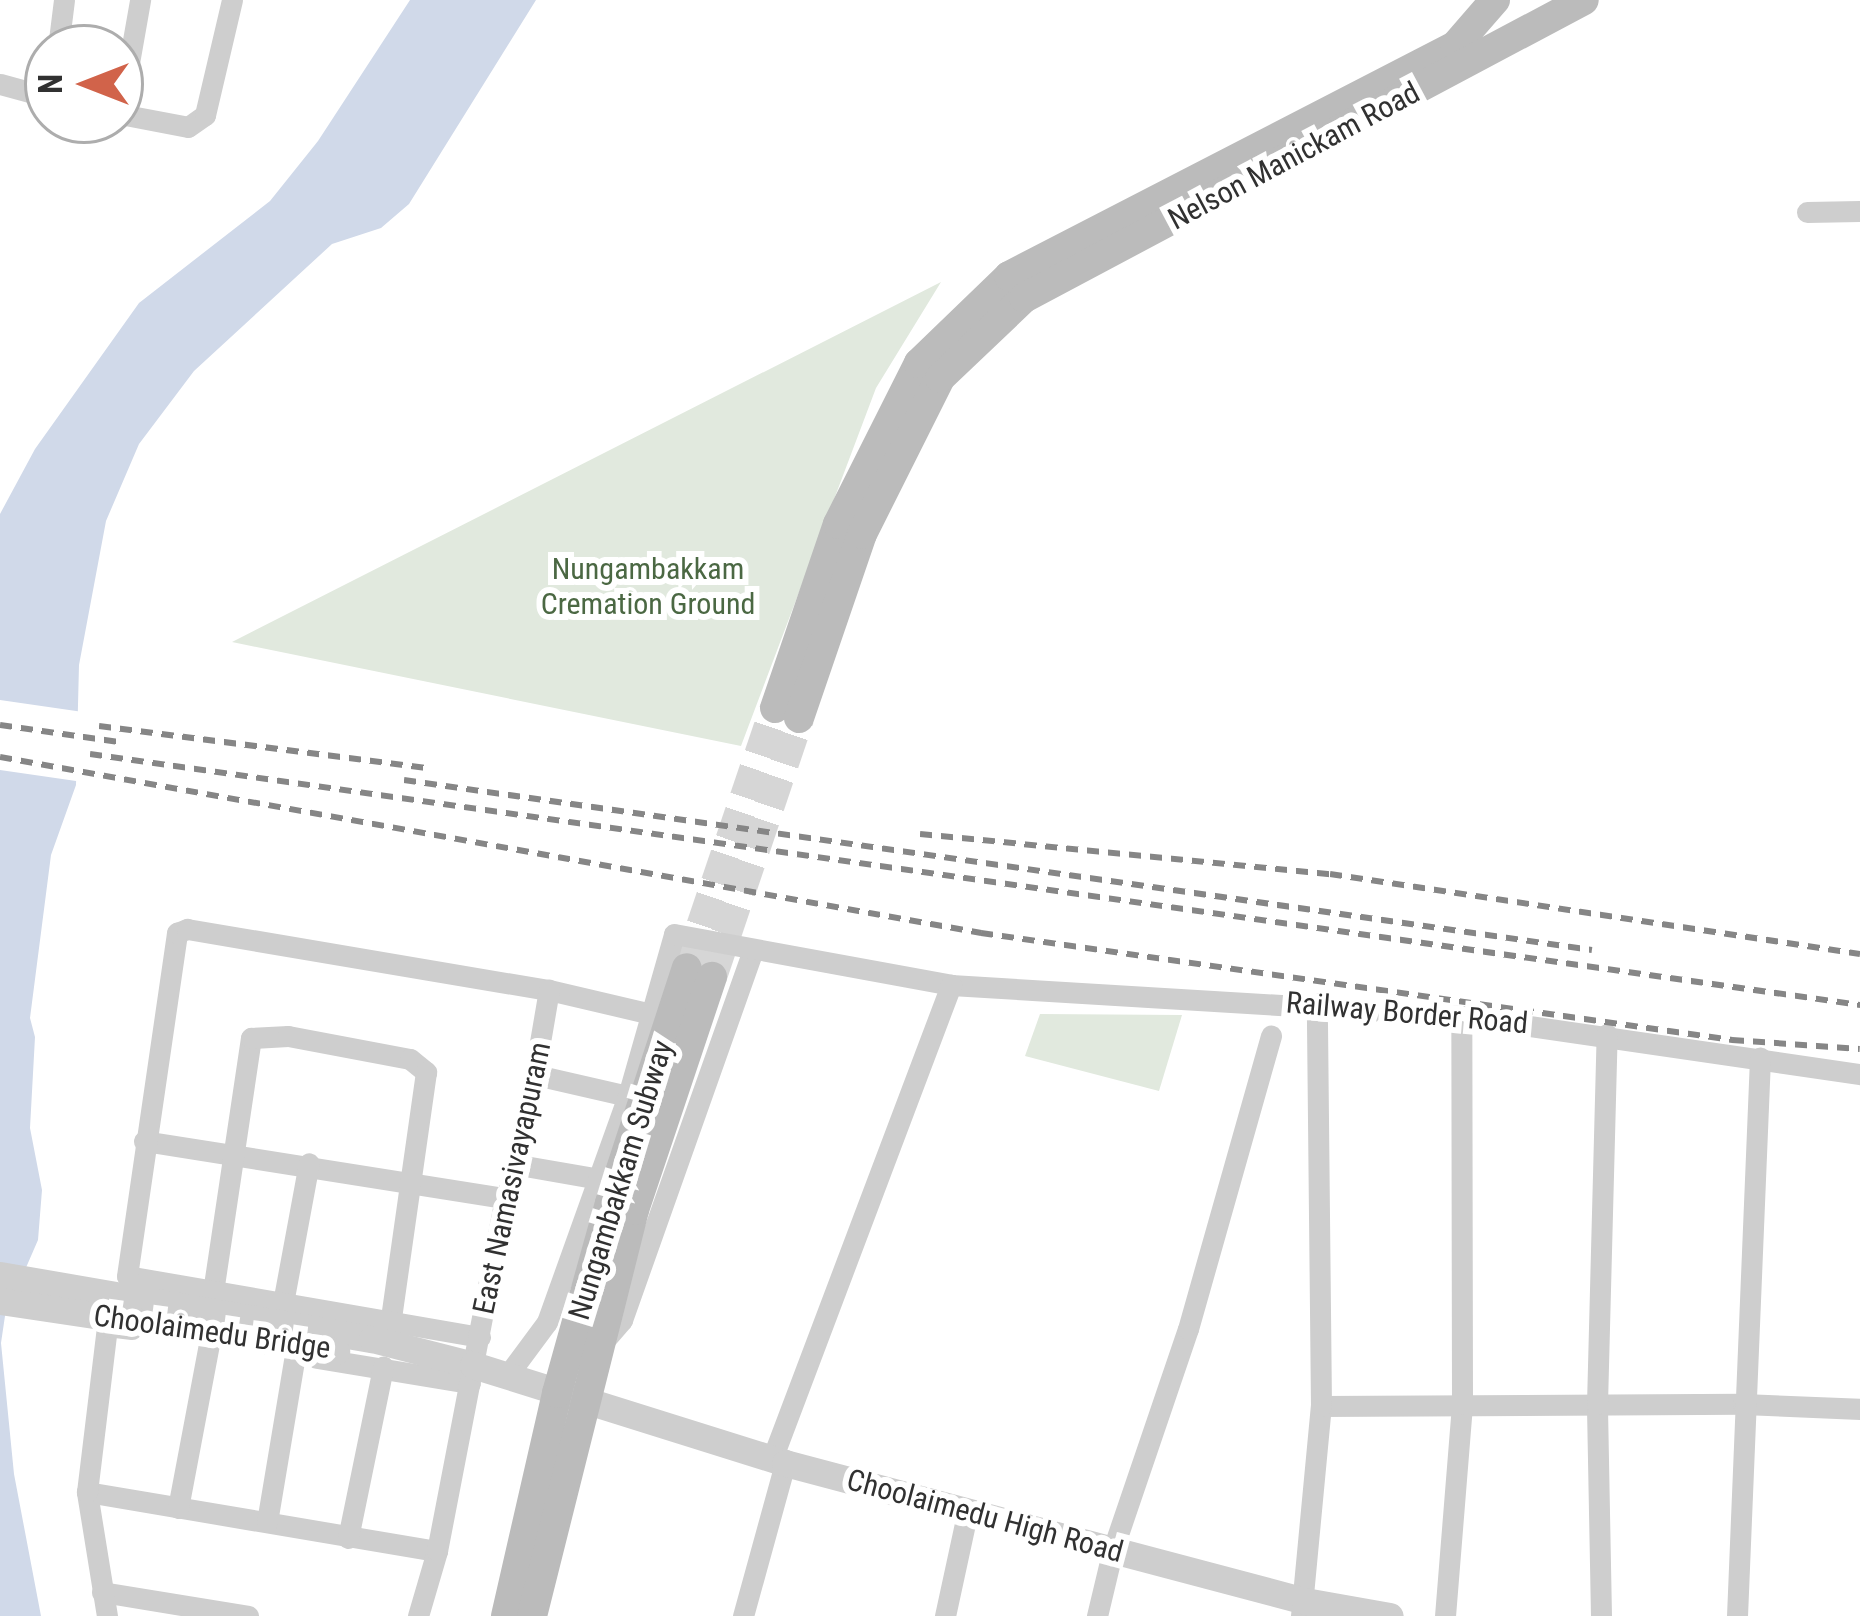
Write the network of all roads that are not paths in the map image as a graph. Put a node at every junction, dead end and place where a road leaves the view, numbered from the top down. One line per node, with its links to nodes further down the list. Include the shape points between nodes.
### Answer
1 (232, 0): 4 (street, via 205,115 188,127)
2 (1495, 0): 7 (main road, Nelson Manickam Road, via 1455,46 1009,277)
3 (1584, 0): 7 (main road, Nelson Manickam Road)
4 (144, 119)
5 (1860, 211): 6 (street)
6 (1807, 212)
7 (999, 305): 8 (main road, via 940,378 862,534)
8 (787, 713)
9 (752, 953): 10 (street, Railway Border Road); 13 (street, Railway Border Road, via 674,934); 36 (street, via 622,1320)
10 (950, 985): 12 (street, Railway Border Road); 47 (street)
11 (549, 990): 13 (street); 19 (street, East Namasivayapuram); 21 (street, via 177,933)
12 (1317, 1004): 14 (street, Railway Border Road); 45 (street)
13 (650, 1014): 20 (street, Railway Border Road)
14 (1461, 1016): 15 (street, Railway Border Road); 42 (street)
15 (1607, 1034): 17 (street, Railway Border Road); 43 (street)
16 (1271, 1035): 54 (street, via 1188,1329)
17 (1760, 1057): 18 (street, Railway Border Road); 44 (street)
18 (1860, 1074)
19 (536, 1075): 20 (street); 24 (street, East Namasivayapuram)
20 (628, 1096): 25 (street, Railway Border Road)
21 (144, 1141): 22 (street); 29 (street, via 127,1276)
22 (233, 1154): 23 (street); 26 (street, via 251,1038 288,1036 421,1063); 29 (street)
23 (308, 1163): 26 (street); 32 (street)
24 (519, 1165): 25 (street); 27 (street, East Namasivayapuram)
25 (599, 1179): 40 (street, Railway Border Road, via 547,1322)
26 (412, 1182): 27 (street); 33 (street)
27 (505, 1198): 34 (street, East Namasivayapuram)
28 (0, 1275): 31 (street, Choolaimedu Bridge)
29 (213, 1292): 32 (street)
30 (0, 1301): 31 (street, Choolaimedu Bridge)
31 (85, 1301): 39 (street, Choolaimedu High Road, via 372,1340)
32 (284, 1303): 33 (street)
33 (390, 1325): 34 (street)
34 (480, 1337): 39 (street, East Namasivayapuram)
35 (210, 1340): 37 (street); 48 (street, via 107,1326); 49 (street)
36 (595, 1351): 41 (main road, Nungambakkam Subway); 41 (main road, Nungambakkam Subway, via 700,972 610,1204)
37 (295, 1354): 38 (street); 51 (street)
38 (382, 1367): 39 (street); 52 (street)
39 (471, 1374): 40 (street, Choolaimedu High Road); 53 (street, East Namasivayapuram)
40 (508, 1376): 41 (street, Choolaimedu High Road)
41 (570, 1397): 47 (street, Choolaimedu High Road); 60 (main road); 61 (main road)
42 (1462, 1404): 43 (street); 45 (street); 66 (street)
43 (1597, 1404): 44 (street); 67 (street)
44 (1743, 1404): 46 (street); 68 (street)
45 (1321, 1406): 56 (street)
46 (1860, 1409)
47 (779, 1461): 50 (street, Choolaimedu High Road); 62 (street)
48 (87, 1492): 49 (street); 55 (street)
49 (178, 1508): 51 (street)
50 (968, 1510): 54 (street, Choolaimedu High Road); 63 (street)
51 (267, 1522): 52 (street)
52 (348, 1538): 53 (street)
53 (437, 1550): 59 (street, East Namasivayapuram)
54 (1113, 1550): 56 (street, Choolaimedu High Road); 64 (street)
55 (102, 1592): 57 (street); 58 (street)
56 (1303, 1609): 65 (street, Choolaimedu High Road)
57 (107, 1616)
58 (248, 1616)
59 (418, 1616)
60 (506, 1616)
61 (532, 1616)
62 (743, 1616)
63 (945, 1616)
64 (1097, 1616)
65 (1390, 1616)
66 (1445, 1616)
67 (1601, 1616)
68 (1737, 1616)

